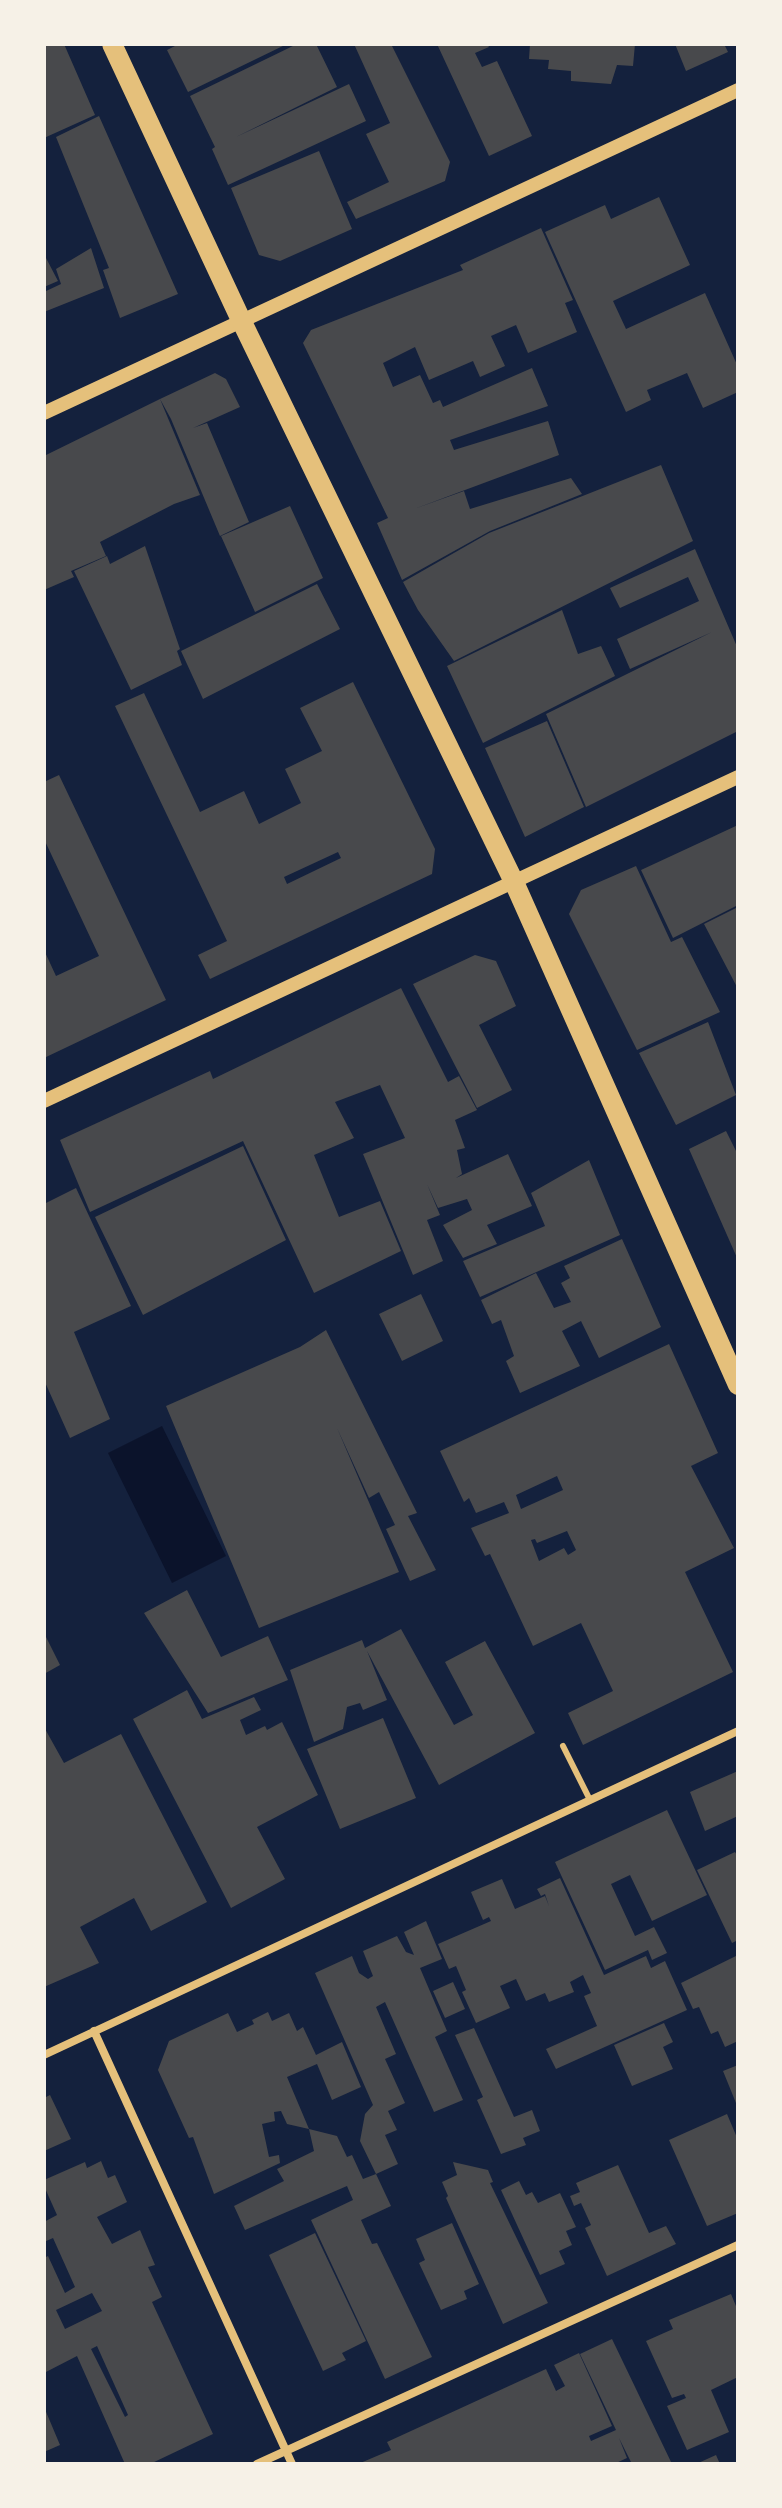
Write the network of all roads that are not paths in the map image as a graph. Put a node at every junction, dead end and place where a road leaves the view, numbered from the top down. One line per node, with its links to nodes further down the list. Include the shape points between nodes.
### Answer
1 (112, 44): 3 (main road)
2 (738, 90): 3 (street)
3 (241, 320): 4 (street); 6 (main road)
4 (44, 413)
5 (738, 777): 6 (street)
6 (514, 882): 7 (street); 8 (main road)
7 (44, 1101)
8 (738, 1385)
9 (738, 1731): 11 (street)
10 (563, 1746): 11 (lane)
11 (590, 1800): 12 (street)
12 (94, 2031): 13 (street); 15 (street)
13 (44, 2055)
14 (738, 2245): 15 (street)
15 (286, 2451): 16 (street); 17 (street)
16 (257, 2464)
17 (292, 2464)

